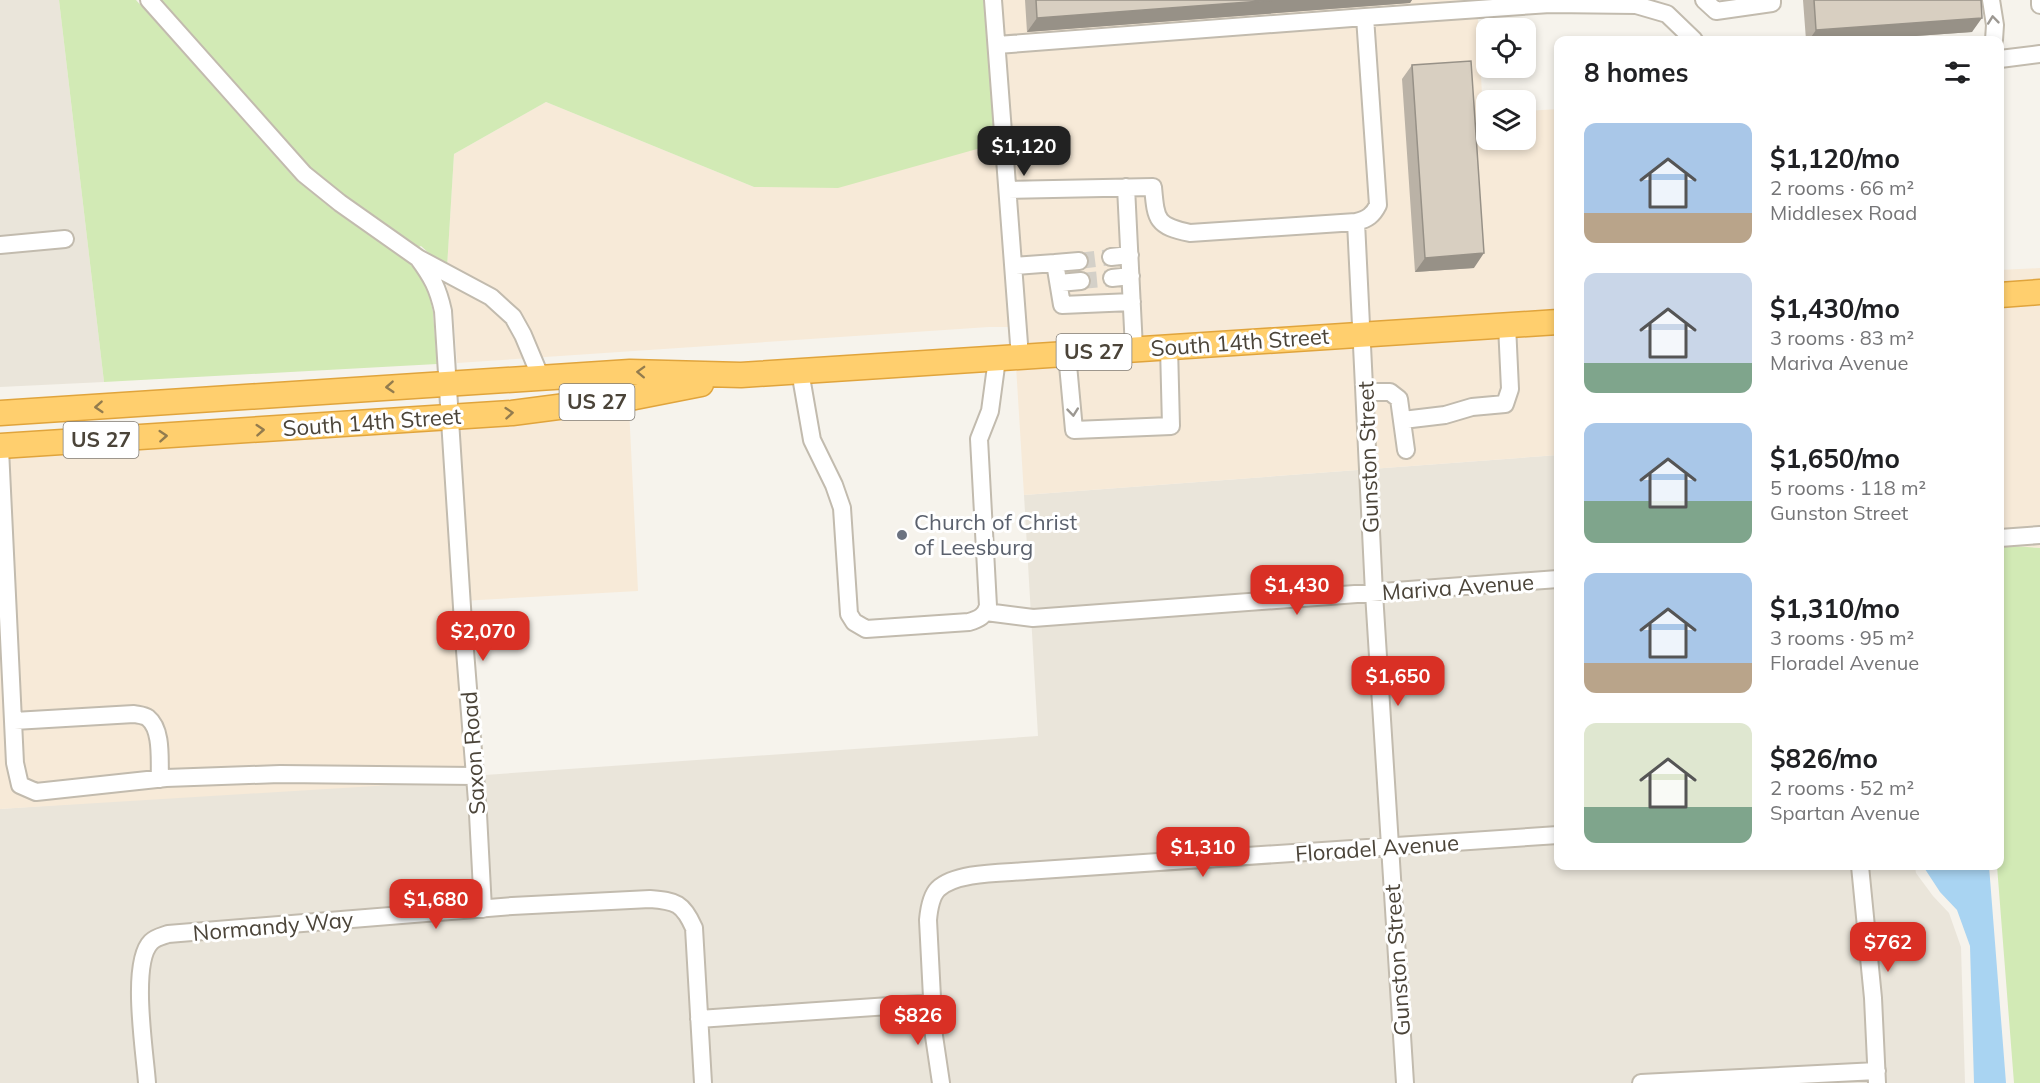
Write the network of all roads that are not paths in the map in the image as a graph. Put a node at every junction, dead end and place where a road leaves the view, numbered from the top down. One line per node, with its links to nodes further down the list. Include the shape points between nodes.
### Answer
1 (149, 0): 22 (street, via 304,174)
2 (993, 0): 12 (street)
3 (1704, 0): 4 (street, via 1716,11 1773,3)
4 (1772, 0)
5 (1991, 0): 11 (street, one-way to 5)
6 (2040, 0): 7 (street)
7 (2040, 5)
8 (1445, 6): 9 (street); 10 (street, via 1636,5 1667,14)
9 (1365, 17): 12 (street); 17 (street, via 1378,205 1374,214)
10 (1690, 36)
11 (1994, 36)
12 (997, 45): 16 (street)
13 (2040, 54): 14 (street)
14 (2004, 58)
15 (1126, 187): 16 (street); 17 (street, via 1153,187 1159,219 1168,228 1190,233); 20 (street)
16 (1008, 190): 25 (street)
17 (1356, 222): 35 (street, Gunston Street)
18 (65, 239): 19 (street)
19 (0, 245)
20 (1130, 255): 21 (street); 26 (street)
21 (1111, 257)
22 (418, 258): 42 (street, via 491,297 513,317); 43 (street, Saxon Road, via 439,292)
23 (1079, 261): 24 (street)
24 (1055, 263): 25 (street); 29 (street)
25 (1014, 266): 39 (street)
26 (1131, 276): 27 (street); 32 (street)
27 (1112, 278)
28 (1081, 281): 29 (street)
29 (1059, 283): 32 (street, via 1062,305)
30 (2040, 292): 31 (highway)
31 (2004, 295)
32 (1132, 302): 37 (street)
33 (1554, 322): 34 (highway, South 14th Street / US 27)
34 (1507, 325): 35 (highway, South 14th Street / US 27); 47 (street, via 1510,389 1505,404)
35 (1363, 333): 36 (highway, South 14th Street / US 27); 44 (street, Gunston Street)
36 (1169, 347): 37 (highway, South 14th Street / US 27); 38 (street, one-way to 36, via 1074,430 1171,426)
37 (1134, 349): 38 (highway, South 14th Street / US 27)
38 (1066, 354): 39 (highway, South 14th Street / US 27)
39 (1008, 358): 40 (highway, South 14th Street / US 27); 55 (street, via 979,440)
40 (800, 371): 41 (highway, South 14th Street / US 27); 55 (street, via 812,440 842,508 849,614 854,622 866,629 957,623 976,620)
41 (741, 375): 42 (highway, South 14th Street / US 27, one-way to 42, via 630,372); 46 (highway, South 14th Street / US 27, one-way to 41, via 636,397)
42 (541, 378): 43 (highway, South 14th Street / US 27)
43 (448, 383): 45 (highway, South 14th Street / US 27, one-way to 45); 46 (street, Saxon Road)
44 (1365, 393): 47 (street, via 1394,394 1399,399); 54 (street, Gunston Street)
45 (0, 413)
46 (451, 417): 48 (highway, South 14th Street / US 27, one-way to 46); 57 (street, Saxon Road)
47 (1403, 420): 49 (street)
48 (0, 448): 52 (street)
49 (1406, 450)
50 (2040, 535): 51 (street)
51 (2004, 538)
52 (2, 547): 56 (street)
53 (1554, 579): 54 (street, Mariva Avenue)
54 (1374, 593): 55 (street, Mariva Avenue, via 1033,618); 60 (street, Gunston Street)
55 (986, 612)
56 (14, 721): 58 (street, via 134,714 146,717 154,725); 58 (street, via 20,784 36,792)
57 (475, 776): 58 (street, via 280,774); 62 (street, Saxon Road)
58 (160, 779)
59 (1554, 836): 60 (street, Floradel Avenue)
60 (1390, 847): 63 (street, Floradel Avenue, via 961,877 937,890 930,904); 69 (street, Gunston Street)
61 (1860, 870): 65 (street)
62 (483, 909): 64 (street, Normandy Way, via 650,898 679,904 694,928); 66 (street, Normandy Way, via 168,934 157,938 146,950 139,979)
63 (933, 1003): 64 (street); 68 (street, Floradel Avenue)
64 (699, 1019): 67 (street, Normandy Way)
65 (1877, 1077): 70 (street)
66 (147, 1083)
67 (703, 1083)
68 (941, 1083)
69 (1405, 1083)
70 (1641, 1083)

